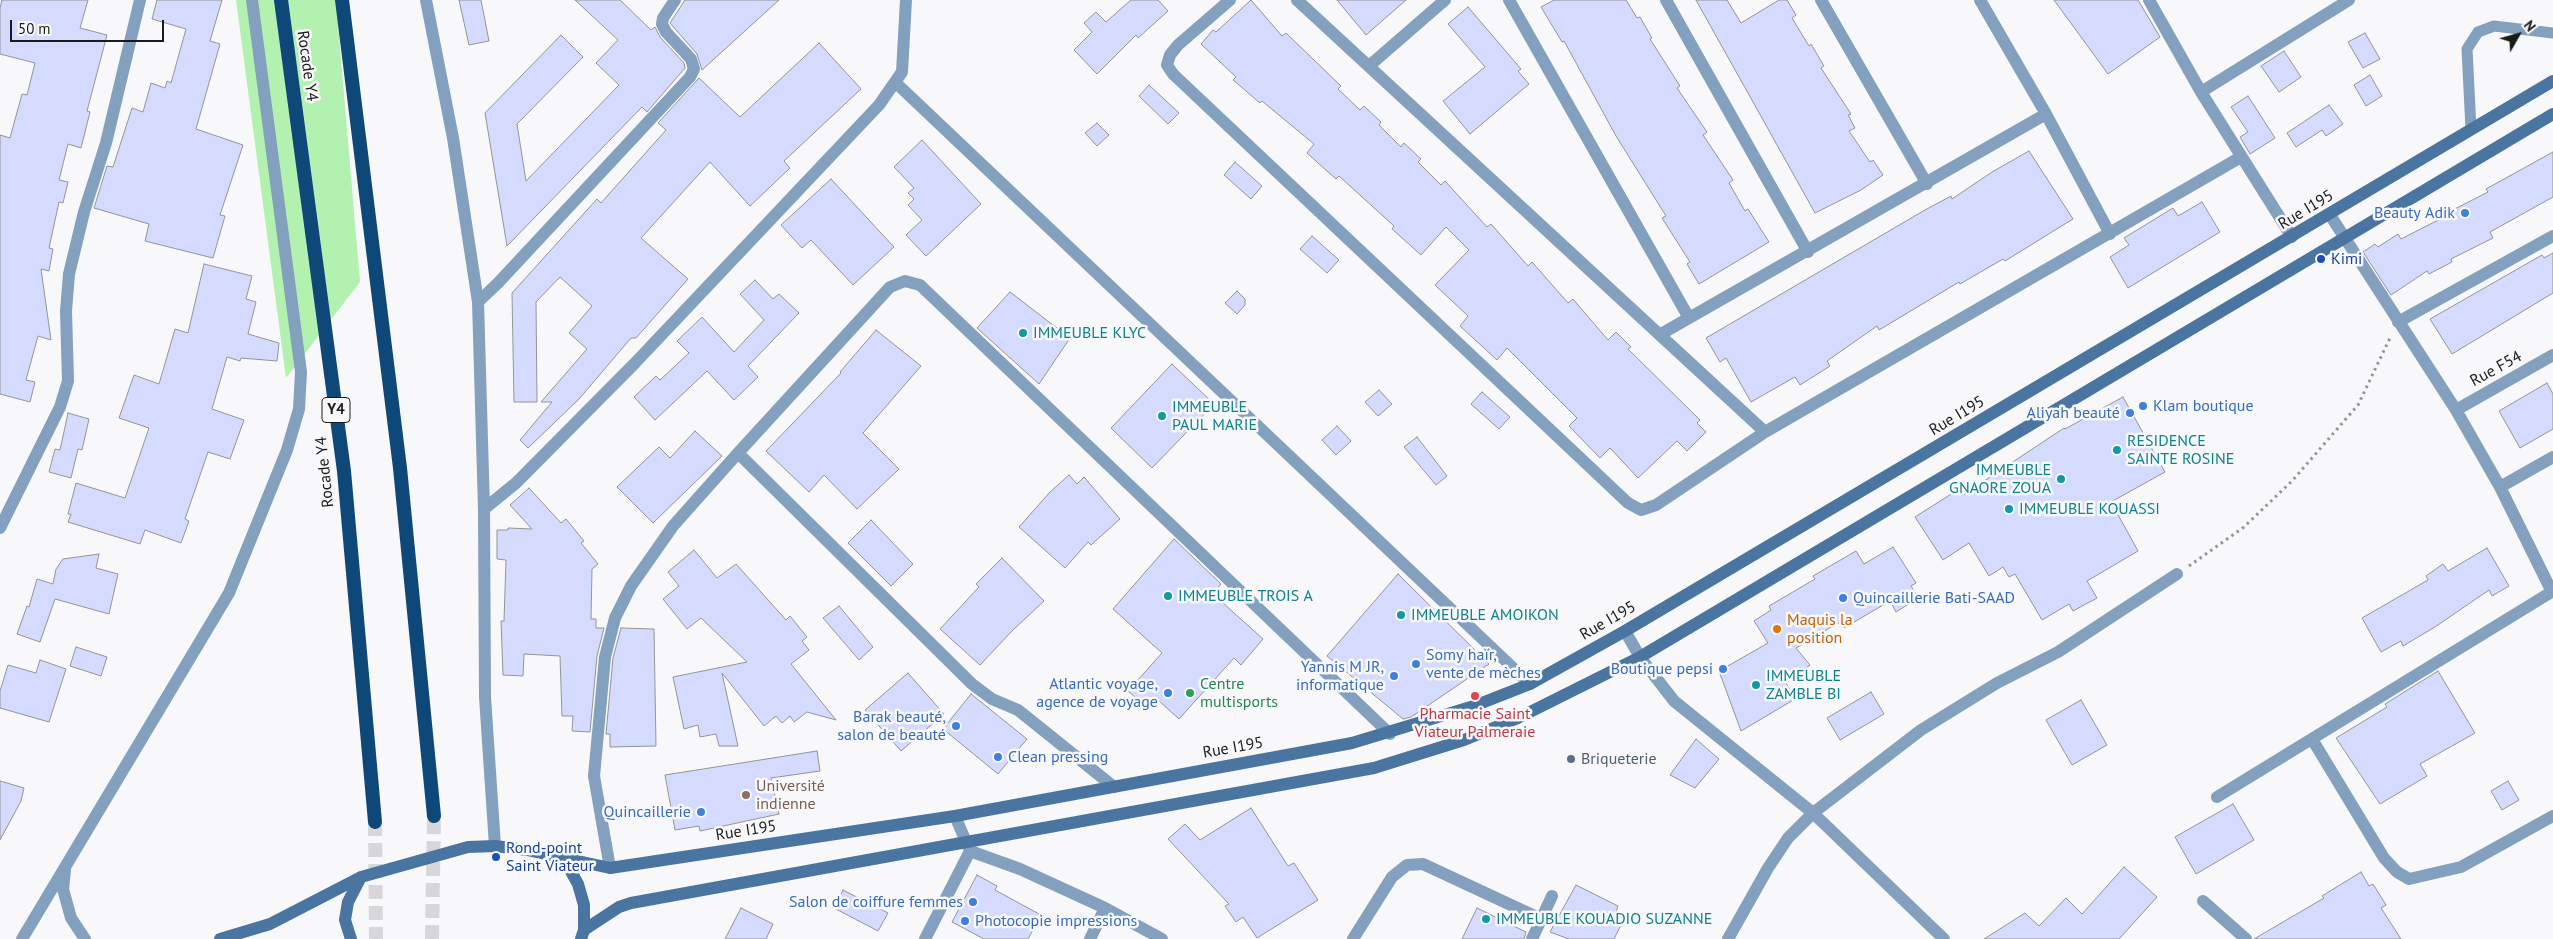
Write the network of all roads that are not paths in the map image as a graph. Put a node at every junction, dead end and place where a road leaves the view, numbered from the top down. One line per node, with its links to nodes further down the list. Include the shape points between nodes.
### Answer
1 (140, 0): 44 (street, via 106,143 69,274 66,311 68,381 60,407)
2 (252, 0): 62 (street, via 301,372 299,409 287,450 229,593)
3 (280, 0): 58 (highway, Rocade Y4 / Y4, via 344,471)
4 (342, 0): 55 (highway, via 400,468)
5 (426, 0): 33 (street, via 453,138)
6 (675, 0): 33 (street, via 662,24 692,58 694,69 690,77)
7 (906, 0): 20 (street, via 902,72)
8 (1230, 0): 39 (street, via 1170,54 1167,65 1173,74 1628,503 1641,510 1656,505)
9 (1298, 0): 18 (street)
10 (1445, 0): 18 (street)
11 (1509, 0): 34 (street)
12 (1666, 0): 32 (street)
13 (1821, 0): 26 (street)
14 (1980, 0): 22 (street)
15 (2149, 0): 21 (street)
16 (2349, 0): 21 (street)
17 (2553, 32): 24 (lane, via 2494,26 2478,32 2467,49)
18 (1369, 66): 36 (street)
19 (2553, 81): 24 (main road, Rue I195)
20 (895, 82): 43 (street, via 879,105 634,363 516,483); 49 (street)
21 (2201, 92): 25 (street)
22 (2046, 114): 26 (street); 28 (street)
23 (2553, 114): 31 (main road)
24 (2471, 129): 27 (main road, Rue I195)
25 (2241, 157): 28 (street); 30 (street)
26 (1927, 184): 32 (street)
27 (2330, 215): 30 (main road, Rue I195); 31 (street)
28 (2110, 234): 39 (street)
29 (2553, 236): 35 (street)
30 (2292, 237): 47 (main road, Rue I195)
31 (2346, 239): 35 (street); 48 (main road)
32 (1808, 252): 34 (street)
33 (478, 302): 43 (street)
34 (1689, 318): 36 (street)
35 (2398, 322): 38 (street)
36 (1661, 334): 39 (street)
37 (2553, 356): 38 (street, Rue F54)
38 (2456, 410): 42 (street)
39 (1766, 432)
40 (738, 452): 50 (street, via 890,287 905,281 920,285); 52 (street, via 972,684 992,699 1018,710); 63 (street, via 673,526 630,586 615,618 605,657 594,776)
41 (2553, 457): 42 (street)
42 (2500, 487): 46 (street)
43 (484, 509): 59 (street, via 485,696)
44 (0, 528)
45 (2177, 574): 54 (street, via 2058,652 1997,682 1921,730)
46 (2552, 592): 51 (street)
47 (1625, 631): 48 (street); 49 (main road, Rue I195)
48 (1640, 657): 54 (street, via 1674,702); 60 (main road, via 1518,718 1464,740 1374,768)
49 (1530, 684): 50 (main road, Rue I195)
50 (1390, 734): 52 (main road, Rue I195)
51 (2312, 739): 53 (street); 57 (street, via 2384,858 2409,879 2461,867)
52 (1114, 787): 56 (main road, Rue I195)
53 (2217, 797)
54 (1813, 813): 79 (street, via 1788,838); 80 (street)
55 (434, 816)
56 (955, 816): 60 (street); 63 (main road, Rue I195)
57 (2553, 816)
58 (375, 822)
59 (495, 846): 61 (main road, Rue I195); 64 (main road, Rue I195, via 468,847)
60 (968, 846): 67 (street); 69 (main road, via 631,903 619,907); 74 (street)
61 (563, 857): 63 (main road, Rue I195); 69 (main road, via 584,904)
62 (65, 868): 70 (street); 71 (street, via 63,889 71,918)
63 (610, 868)
64 (362, 877): 72 (main road, Rue I195, via 270,924); 73 (main road, via 348,902 346,920)
65 (1552, 896): 68 (street)
66 (2203, 901): 81 (street)
67 (1105, 908): 75 (street); 76 (street)
68 (1541, 919): 77 (street, via 1423,864 1407,865 1392,878); 78 (street)
69 (583, 934)
70 (22, 939)
71 (85, 939)
72 (220, 939)
73 (351, 939)
74 (925, 939)
75 (1090, 939)
76 (1162, 939)
77 (1353, 939)
78 (1532, 939)
79 (1728, 939)
80 (1944, 939)
81 (2246, 939)

